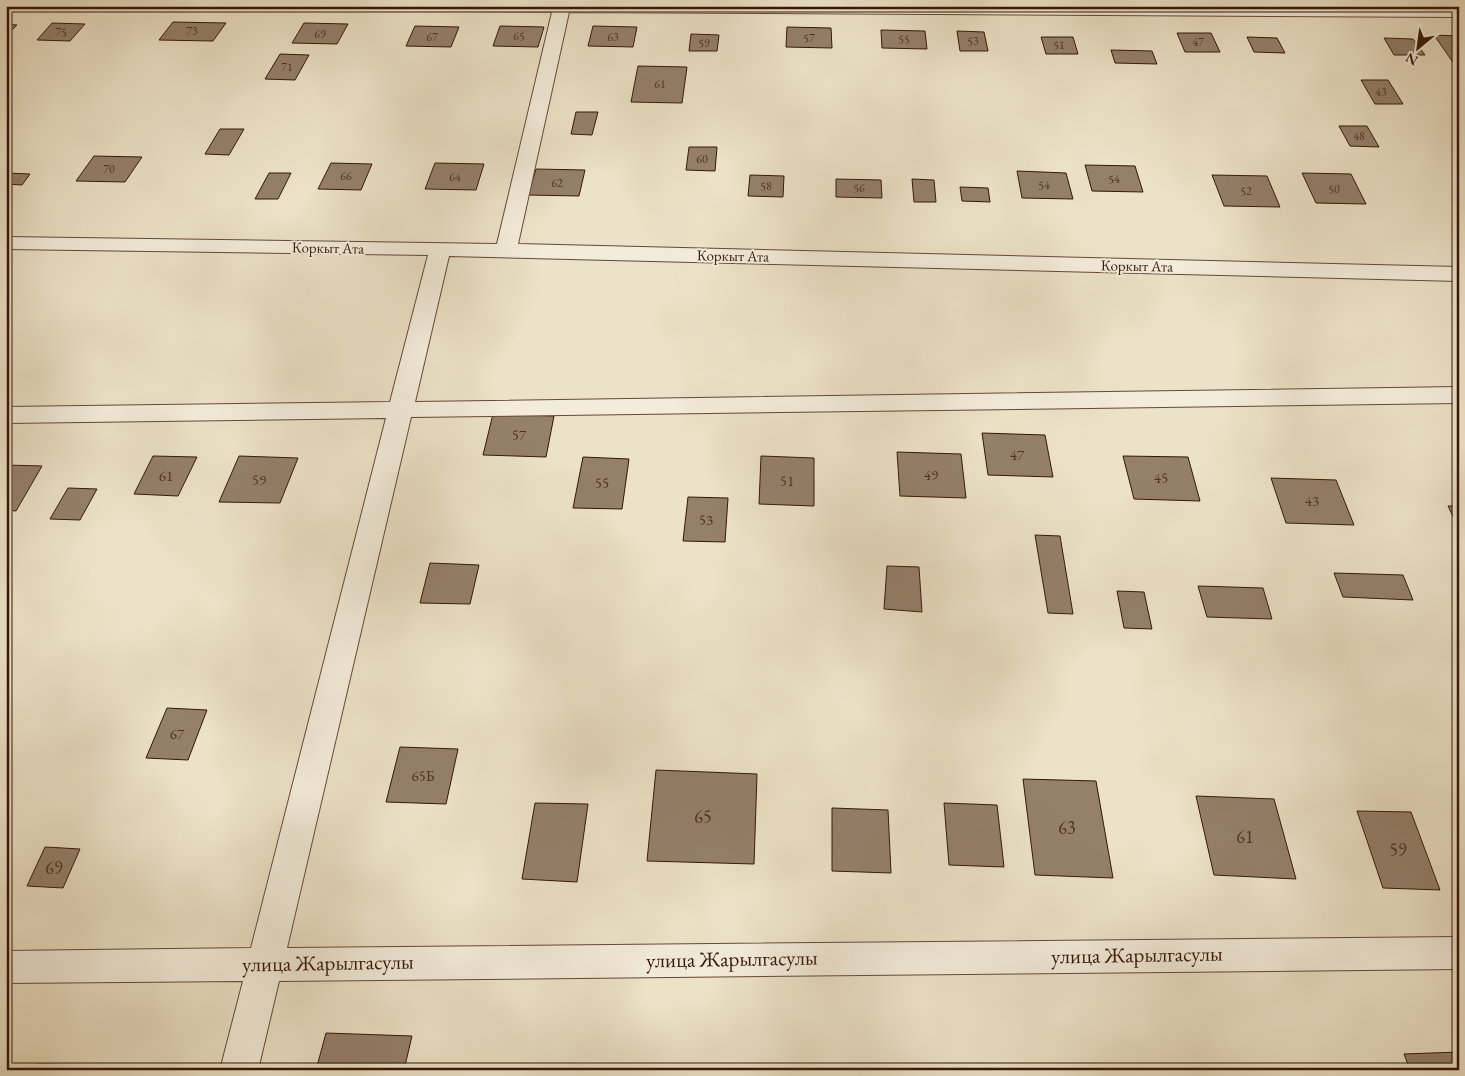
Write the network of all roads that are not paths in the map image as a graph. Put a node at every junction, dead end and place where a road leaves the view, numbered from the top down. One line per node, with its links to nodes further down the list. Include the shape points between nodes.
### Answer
1 (473, 6): 2 (street)
2 (562, 6): 3 (street); 6 (street)
3 (1459, 12)
4 (6, 243): 5 (street, Коркыт Ата)
5 (440, 249): 6 (street, Коркыт Ата); 9 (street)
6 (506, 251): 7 (street, Коркыт Ата)
7 (1459, 274)
8 (1459, 395): 9 (street)
9 (401, 410): 10 (street); 12 (street)
10 (6, 415)
11 (1459, 953): 12 (street, улица Жарылгасулы)
12 (266, 963): 13 (street, улица Жарылгасулы); 14 (street)
13 (6, 967)
14 (239, 1070)

